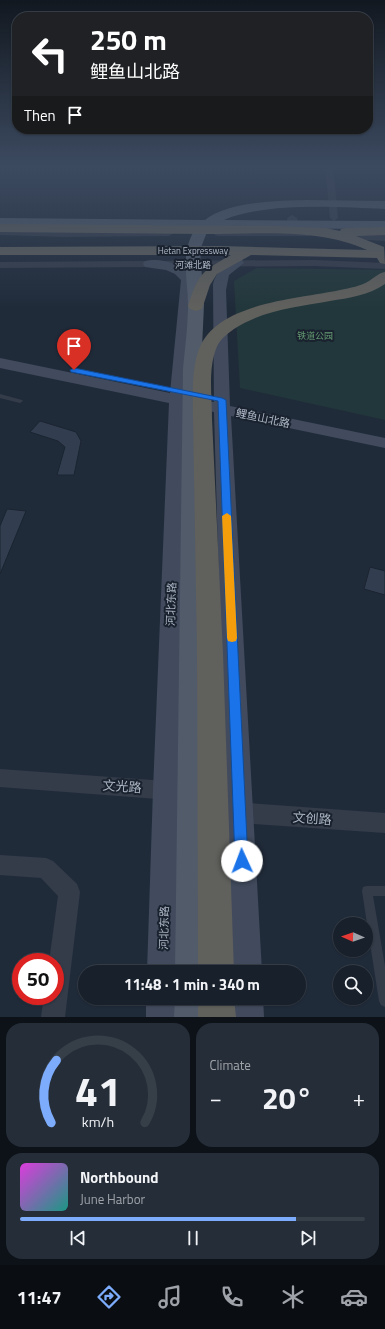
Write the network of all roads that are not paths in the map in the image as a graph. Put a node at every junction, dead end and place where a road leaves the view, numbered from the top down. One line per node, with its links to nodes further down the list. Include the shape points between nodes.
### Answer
1 (227, 213): 21 (main road, via 200,230 193,246)
2 (334, 213): 4 (street)
3 (0, 216): 6 (main road)
4 (334, 218): 5 (main road); 6 (main road)
5 (385, 218)
6 (294, 225): 7 (main road); 8 (main road); 10 (street)
7 (385, 225)
8 (2, 228): 15 (highway, via 326,232 360,241 379,250)
9 (385, 231): 21 (highway, via 337,233 257,247 212,271 202,285)
10 (385, 238)
11 (0, 242): 12 (highway, Hetan Expressway, via 228,242)
12 (385, 246)
13 (0, 250): 14 (highway, Hetan Expressway, via 220,250)
14 (385, 255)
15 (385, 260)
16 (238, 263): 17 (street, 河滩北路); 19 (street, 河滩北路); 21 (main road, 河北东路, via 226,270)
17 (149, 264): 18 (street, 河滩北路); 21 (main road, 河北东路, via 182,272)
18 (0, 265)
19 (385, 266)
20 (385, 276): 38 (highway, via 364,290 251,313 228,325 209,342 203,368 202,429 209,602)
21 (200, 305): 25 (main road, 河北东路); 27 (main road, 河北东路); 37 (main road, via 192,369)
22 (0, 355): 25 (main road, 鲤鱼山北路)
23 (0, 363): 25 (main road, 鲤鱼山北路)
24 (0, 396): 26 (lane)
25 (178, 396): 27 (main road, 鲤鱼山北路); 31 (main road, 河北东路)
26 (20, 401)
27 (222, 405): 28 (main road, 鲤鱼山北路); 29 (main road, 鲤鱼山北路); 32 (main road, 河北东路)
28 (385, 433)
29 (385, 443)
30 (0, 778): 31 (street, 文光路)
31 (166, 790): 32 (street, 文光路); 36 (main road, 河北东路)
32 (240, 813): 33 (street, 文创路); 39 (main road, 河北东路)
33 (385, 822)
34 (0, 865): 45 (street, via 46,868 69,892)
35 (385, 891): 40 (lane, via 368,890)
36 (163, 965)
37 (193, 965)
38 (216, 965)
39 (246, 965)
40 (385, 1000)
41 (162, 1005): 46 (main road)
42 (193, 1005): 47 (main road)
43 (216, 1005): 48 (highway)
44 (247, 1005): 49 (main road)
45 (53, 1017)
46 (162, 1017)
47 (193, 1017)
48 (217, 1017)
49 (248, 1017)

